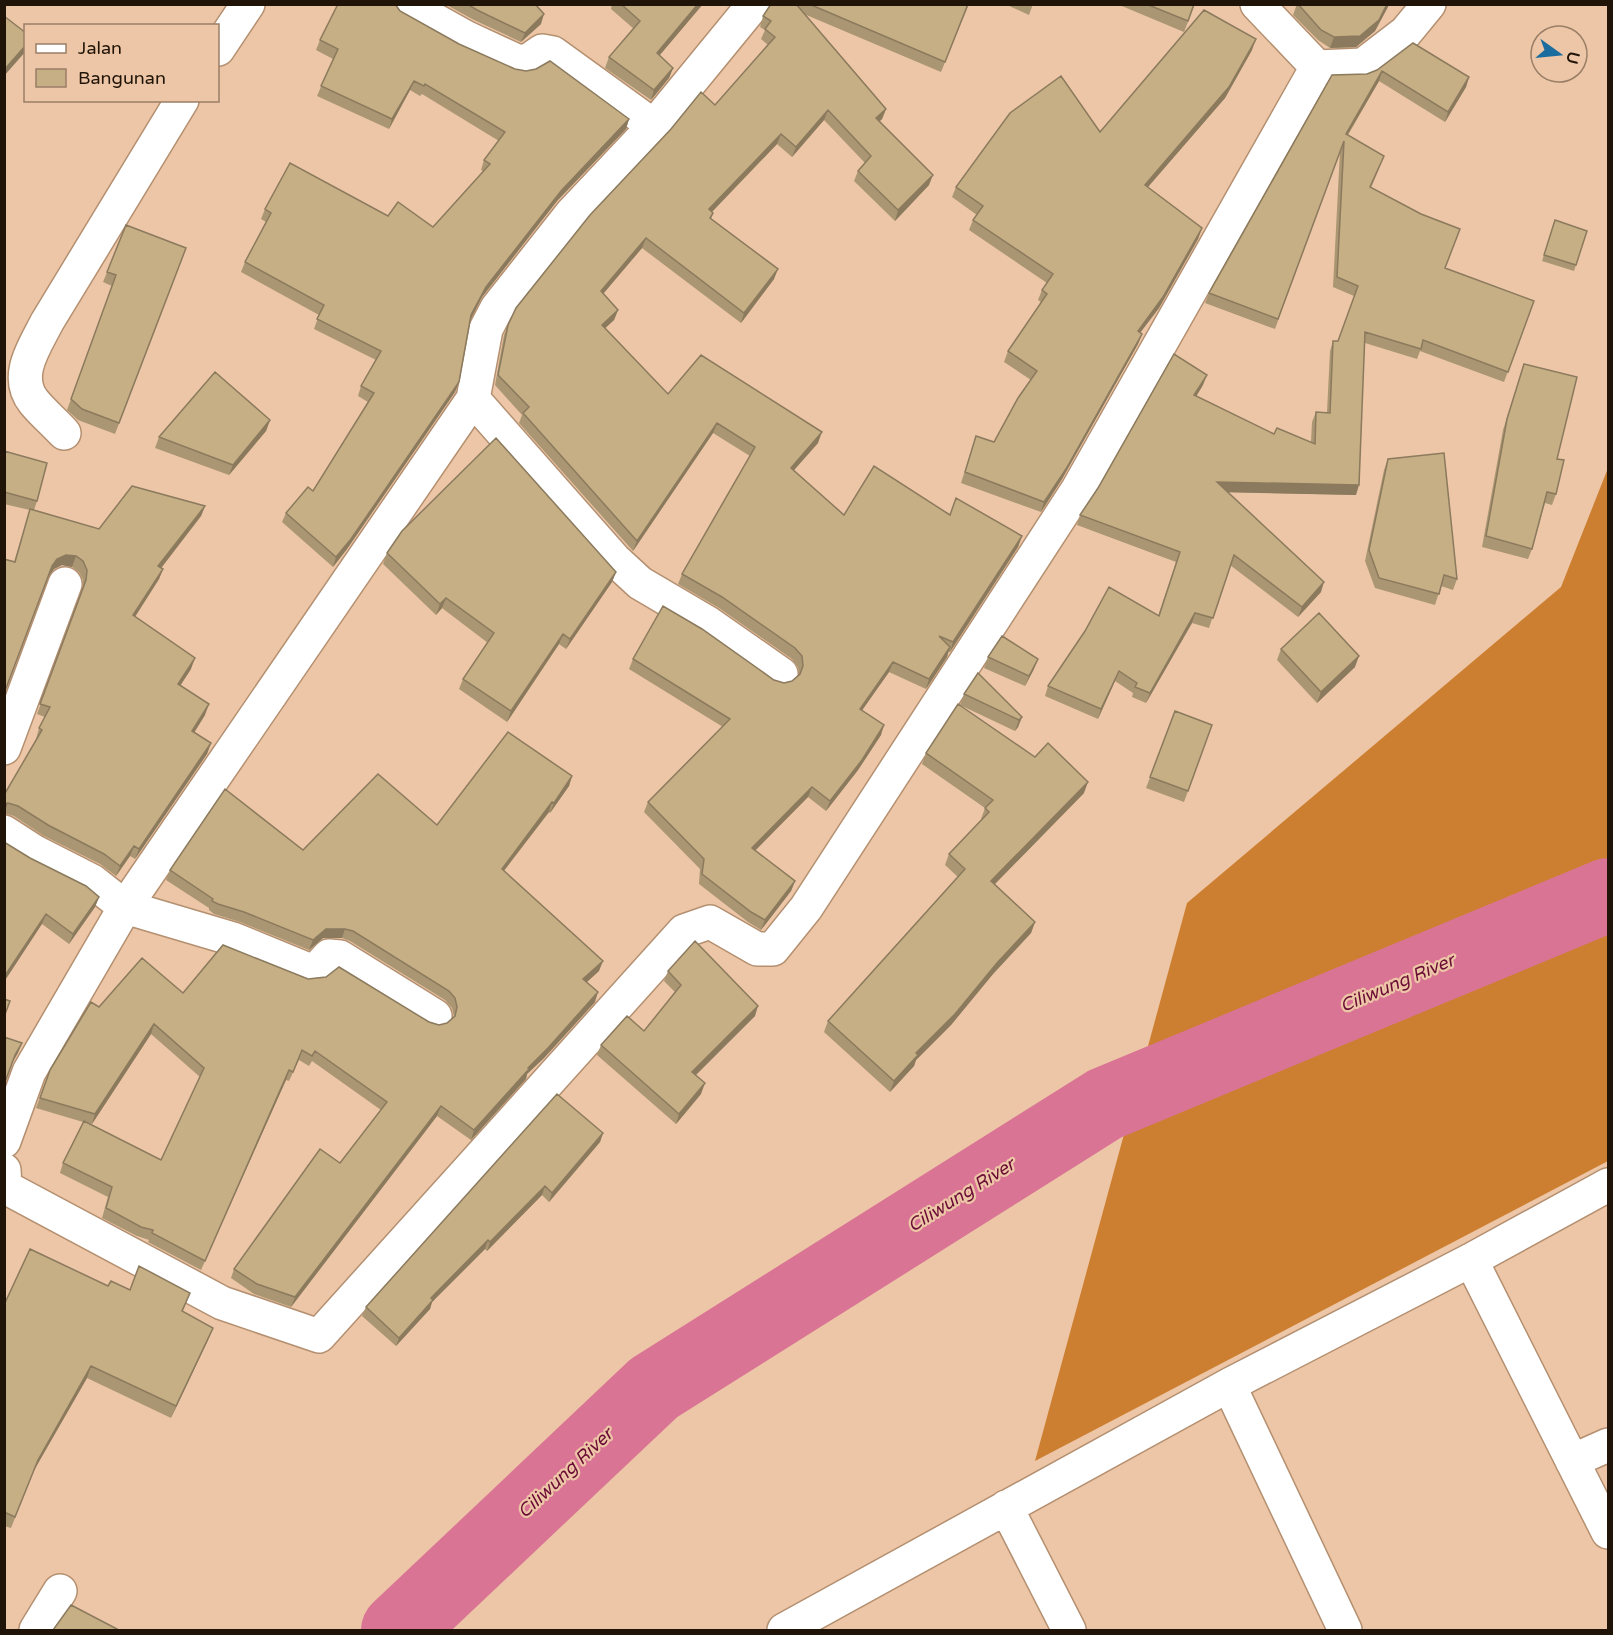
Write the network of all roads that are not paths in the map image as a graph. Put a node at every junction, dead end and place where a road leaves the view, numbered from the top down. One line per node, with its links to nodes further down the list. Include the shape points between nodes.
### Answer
1 (248, 4): 6 (street)
2 (406, 4): 9 (street, via 519,62 542,51 553,53)
3 (754, 4): 9 (street)
4 (1257, 4): 7 (street)
5 (1430, 4): 7 (street, via 1406,32 1363,65)
6 (219, 48)
7 (1317, 67): 21 (street, via 1078,489 806,908 773,949 757,949 710,922 684,931 319,1336 222,1303)
8 (181, 102): 11 (street, via 28,359 24,377 32,400)
9 (654, 126): 10 (street, via 572,213 497,308 486,329)
10 (473, 399): 13 (street, via 640,584 708,623); 16 (street)
11 (64, 433)
12 (65, 584): 14 (street)
13 (781, 674)
14 (4, 748)
15 (4, 832): 16 (street, via 92,881)
16 (125, 908): 17 (street, via 233,939 311,971 329,956 340,957); 18 (street, via 29,1072)
17 (435, 1016)
18 (4, 1141)
19 (4, 1170): 21 (street)
20 (1608, 1185): 22 (street)
21 (5, 1188)
22 (1471, 1260): 23 (street); 25 (street)
23 (1229, 1385): 26 (street); 32 (street)
24 (1608, 1445): 25 (street)
25 (1572, 1461): 27 (street)
26 (1006, 1507): 30 (street); 31 (street)
27 (1608, 1532)
28 (60, 1591): 29 (street)
29 (36, 1630)
30 (787, 1630)
31 (1069, 1630)
32 (1345, 1630)

